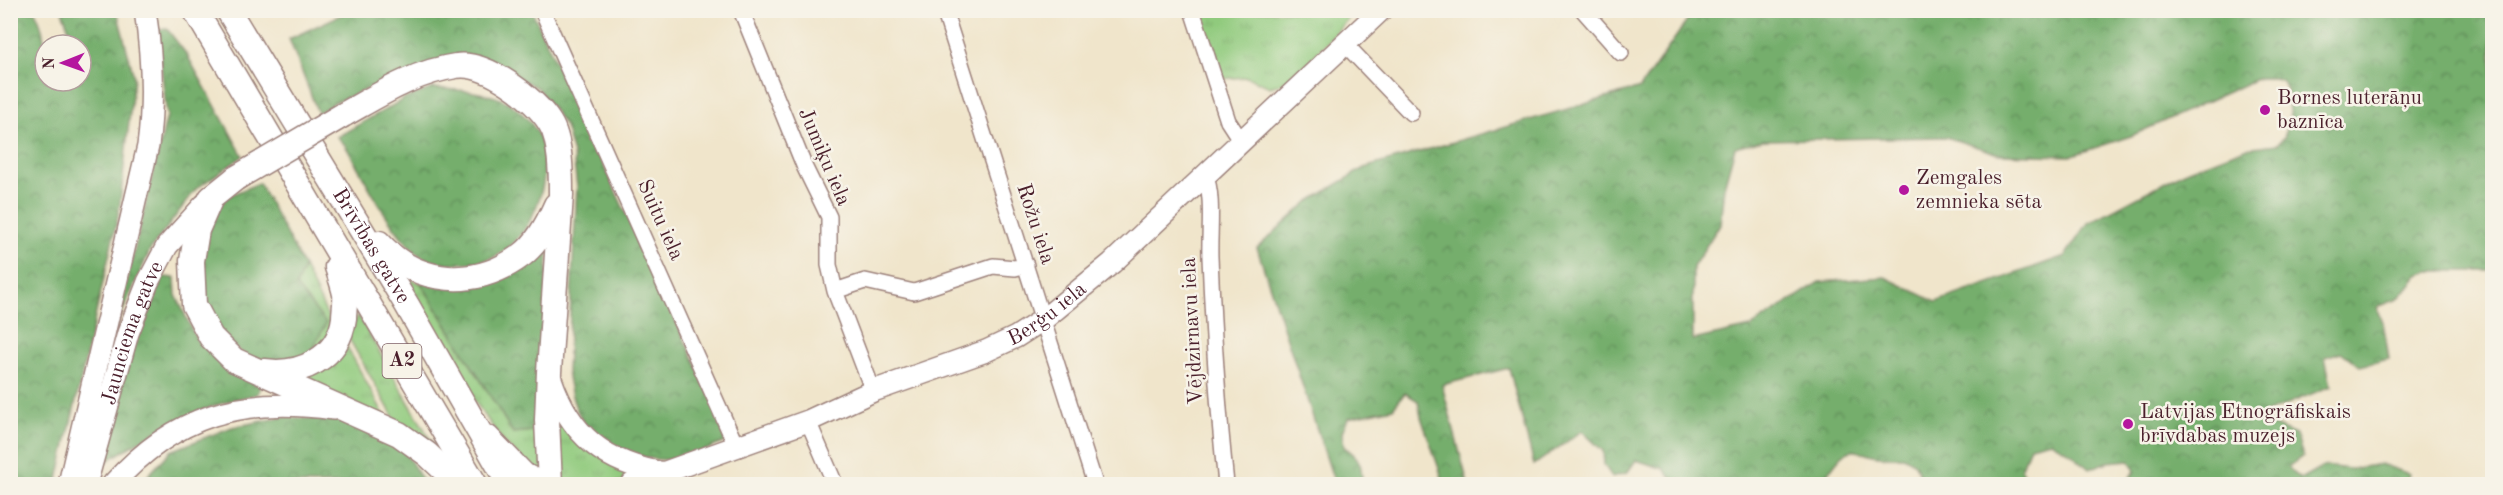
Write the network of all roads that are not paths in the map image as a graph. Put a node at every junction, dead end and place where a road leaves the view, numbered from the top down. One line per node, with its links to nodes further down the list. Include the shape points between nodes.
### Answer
1 (146, 10): 30 (main road, via 152,77 148,146)
2 (195, 10): 18 (highway, Brīvības gatve / A2)
3 (228, 10): 14 (highway, Brīvības gatve / A2)
4 (542, 10): 28 (street, Suitu iela)
5 (741, 10): 20 (street, Jumiķu iela, via 829,217 829,265)
6 (944, 10): 19 (street, Rožu iela)
7 (1192, 10): 13 (street, via 1228,121)
8 (1381, 10): 10 (main road, Berģu iela)
9 (1583, 10): 11 (street)
10 (1346, 45): 12 (street); 13 (main road, Berģu iela)
11 (1621, 53)
12 (1411, 113)
13 (1241, 141): 15 (main road, Berģu iela)
14 (319, 158): 16 (highway, via 335,174 389,255 412,270 438,278 466,278 496,270 523,254 547,226); 26 (highway, Brīvības gatve / A2)
15 (1205, 175): 21 (main road, Berģu iela, via 1112,263); 41 (street, Vējdzirnavu iela, via 1210,192 1212,313)
16 (561, 195): 17 (highway, bridge, via 561,167 551,124 531,99 488,71 459,65 427,72 389,89 236,178); 23 (highway)
17 (210, 198): 22 (highway, via 197,230 192,261 194,305 211,337 234,360); 31 (main road, Jaunciema gatve, via 167,246 148,282 128,333)
18 (329, 238): 22 (highway, via 345,296 343,325 337,340 311,366 294,372); 34 (highway, Brīvības gatve / A2)
19 (1026, 265): 20 (street, via 993,266 914,292 865,281); 21 (street, Rožu iela)
20 (835, 291): 24 (street, Jumiķu iela)
21 (1044, 319): 24 (main road, Berģu iela, via 986,351); 40 (street, Rožu iela)
22 (253, 370): 25 (highway)
23 (549, 372): 29 (main road, via 560,404 585,438); 37 (highway)
24 (873, 391): 27 (main road, Berģu iela)
25 (341, 410): 32 (main road, via 278,404 213,414 158,442); 33 (highway, via 399,434)
26 (471, 418): 35 (highway, Brīvības gatve / A2); 36 (main road, via 525,474)
27 (808, 421): 28 (main road, Berģu iela); 39 (street)
28 (737, 448): 29 (main road, Berģu iela)
29 (657, 479): 38 (main road, Berģu iela)
30 (69, 484)
31 (86, 484)
32 (113, 484)
33 (459, 484)
34 (475, 484)
35 (509, 484)
36 (544, 484)
37 (550, 484)
38 (632, 484)
39 (835, 484)
40 (1095, 484)
41 (1226, 484)

